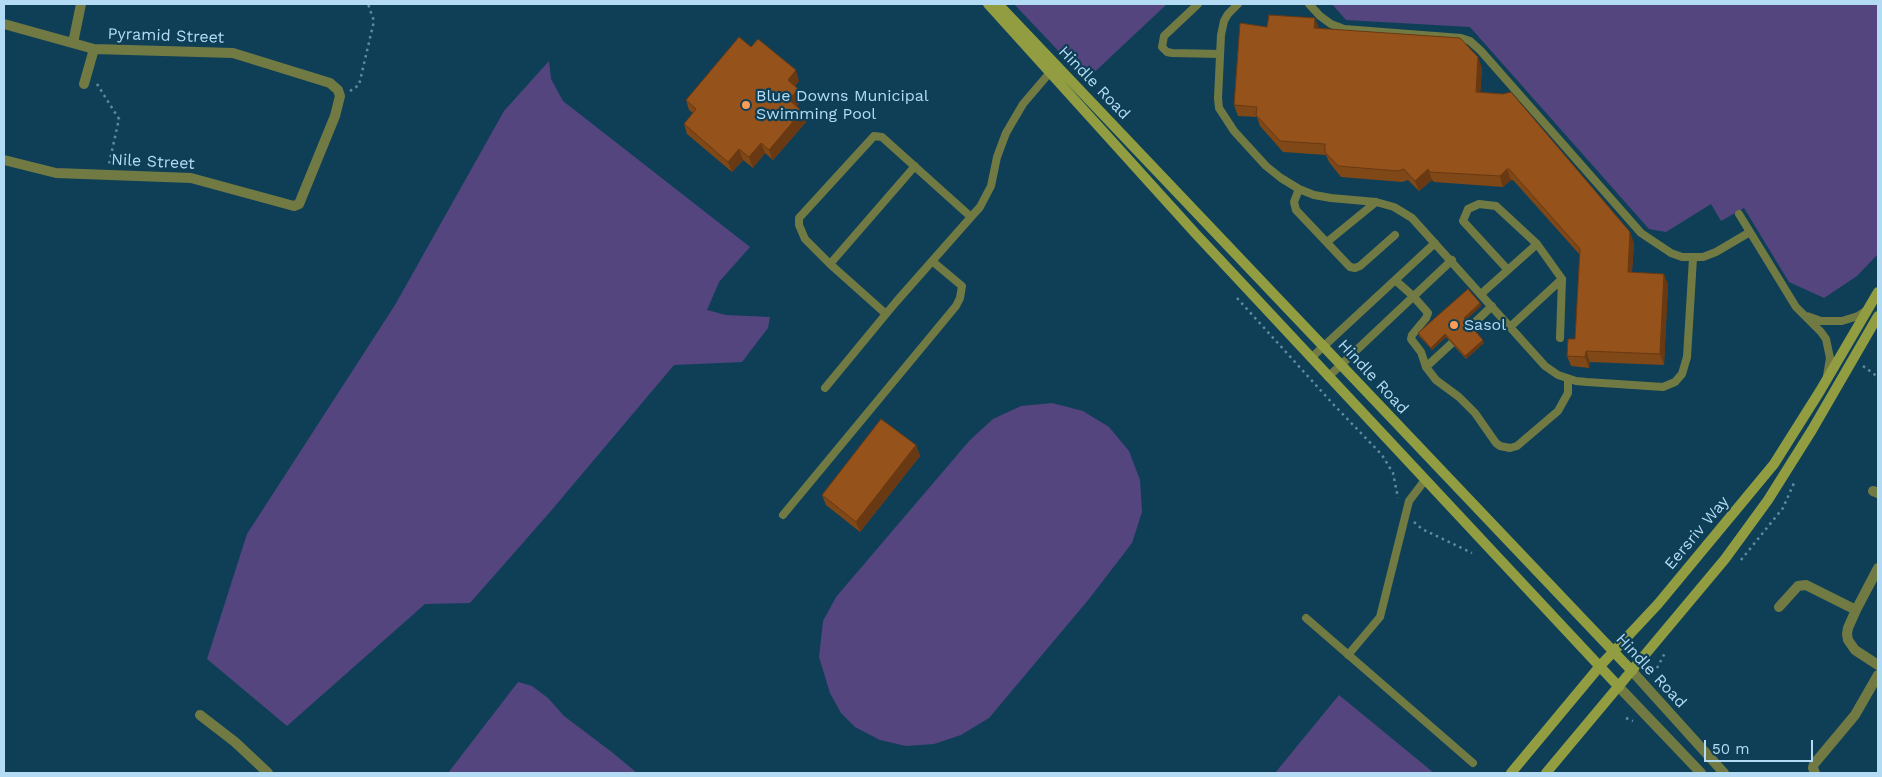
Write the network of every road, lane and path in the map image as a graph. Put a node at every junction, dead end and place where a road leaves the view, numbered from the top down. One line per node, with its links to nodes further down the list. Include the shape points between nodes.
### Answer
1 (81, 4): 9 (street)
2 (368, 4): 16 (path, via 374,21 359,85)
3 (988, 4): 14 (main road, Hindle Road)
4 (998, 4): 12 (main road, Hindle Road)
5 (1198, 4): 11 (lane, via 1164,36 1162,47 1167,52)
6 (1238, 4): 11 (lane, via 1224,21)
7 (1309, 4): 29 (lane, via 1331,24 1344,29 1470,41 1641,233 1671,253)
8 (4, 24): 9 (street, Pyramid Street)
9 (73, 43): 10 (street, Pyramid Street)
10 (94, 49): 13 (street, Pyramid Street); 16 (street, Pyramid Street, via 224,51 330,83 338,90)
11 (1220, 54): 20 (lane, via 1219,108 1234,131 1266,166)
12 (1057, 65): 14 (lane); 49 (main road, Hindle Road)
13 (88, 67): 15 (street, Pyramid Street); 19 (path, via 119,119)
14 (1049, 73): 23 (lane, via 1023,104 1006,133 991,186); 50 (main road, Hindle Road)
15 (84, 84)
16 (340, 98): 19 (street, Nile Street, via 298,204 292,206 191,178)
17 (4, 160): 19 (street, Nile Street, via 56,174)
18 (915, 166): 23 (lane); 32 (lane); 32 (lane, via 882,137 874,136 800,218 805,239)
19 (106, 175)
20 (1299, 188): 21 (lane, via 1314,195); 26 (lane, via 1294,207)
21 (1376, 202): 26 (lane); 27 (lane, via 1394,207 1412,218)
22 (1739, 214): 24 (lane)
23 (971, 217): 31 (lane)
24 (1750, 232): 29 (lane, via 1716,252); 43 (lane, via 1796,307)
25 (1395, 235): 26 (lane, via 1355,268 1350,267)
26 (1328, 242)
27 (1435, 243): 30 (lane); 35 (lane)
28 (1537, 244): 33 (lane); 33 (lane, via 1496,206 1479,204 1468,209 1463,221); 34 (lane)
29 (1693, 258): 56 (lane, via 1687,357 1682,374 1675,382 1663,387)
30 (1452, 260): 38 (lane); 39 (lane)
31 (932, 261): 42 (lane); 60 (lane, via 962,286 956,306)
32 (830, 264): 42 (lane)
33 (1508, 270): 38 (lane)
34 (1562, 279): 45 (lane); 47 (lane)
35 (1396, 280): 39 (lane); 49 (lane)
36 (1878, 292): 41 (main road, Eersriv Way)
37 (1232, 293): 61 (path, via 1382,455 1392,473 1400,507)
38 (1481, 294): 40 (lane)
39 (1413, 296): 52 (lane); 53 (lane, via 1428,313 1411,338)
40 (1492, 306): 45 (lane); 46 (lane)
41 (1868, 309): 43 (lane, via 1842,322 1821,321); 57 (main road, Eersriv Way)
42 (886, 314): 58 (lane)
43 (1805, 315): 57 (lane, via 1821,332 1829,348)
44 (1878, 316): 71 (main road, via 1768,500)
45 (1510, 326): 56 (lane, via 1544,366)
46 (1470, 327)
47 (1560, 338)
48 (1452, 343): 53 (lane)
49 (1323, 346): 50 (lane); 52 (main road, Hindle Road)
50 (1311, 358): 54 (main road, Hindle Road)
51 (1858, 362): 55 (path)
52 (1341, 365): 54 (lane); 67 (main road, Hindle Road)
53 (1426, 367): 56 (lane, via 1436,380 1459,396 1496,443 1504,448 1518,446 1558,412 1568,393)
54 (1328, 377): 59 (main road, Hindle Road)
55 (1878, 377)
56 (1568, 379)
57 (1826, 380): 67 (main road, Eersriv Way, via 1774,464 1658,604)
58 (825, 388)
59 (1424, 480): 61 (lane, via 1409,501); 70 (main road, Hindle Road)
60 (783, 515)
61 (1406, 515): 62 (path, via 1422,528); 68 (lane, via 1380,617)
62 (1472, 554)
63 (1878, 568): 65 (street)
64 (1778, 607): 65 (street, via 1798,586 1806,585)
65 (1856, 610): 69 (street, via 1848,628 1848,640 1855,650)
66 (1306, 618): 68 (lane)
67 (1613, 652): 70 (main road, Eersriv Way); 71 (main road, Hindle Road)
68 (1348, 655): 75 (lane)
69 (1878, 665)
70 (1600, 666): 73 (main road, Hindle Road); 77 (main road, Eersriv Way)
71 (1632, 672): 73 (main road); 80 (street, Hindle Road)
72 (1878, 675): 81 (street, via 1849,724 1814,764)
73 (1619, 687): 78 (main road); 79 (street, Hindle Road)
74 (200, 715): 76 (street)
75 (1473, 763)
76 (268, 773)
77 (1511, 773)
78 (1546, 773)
79 (1701, 773)
80 (1724, 773)
81 (1815, 773)

